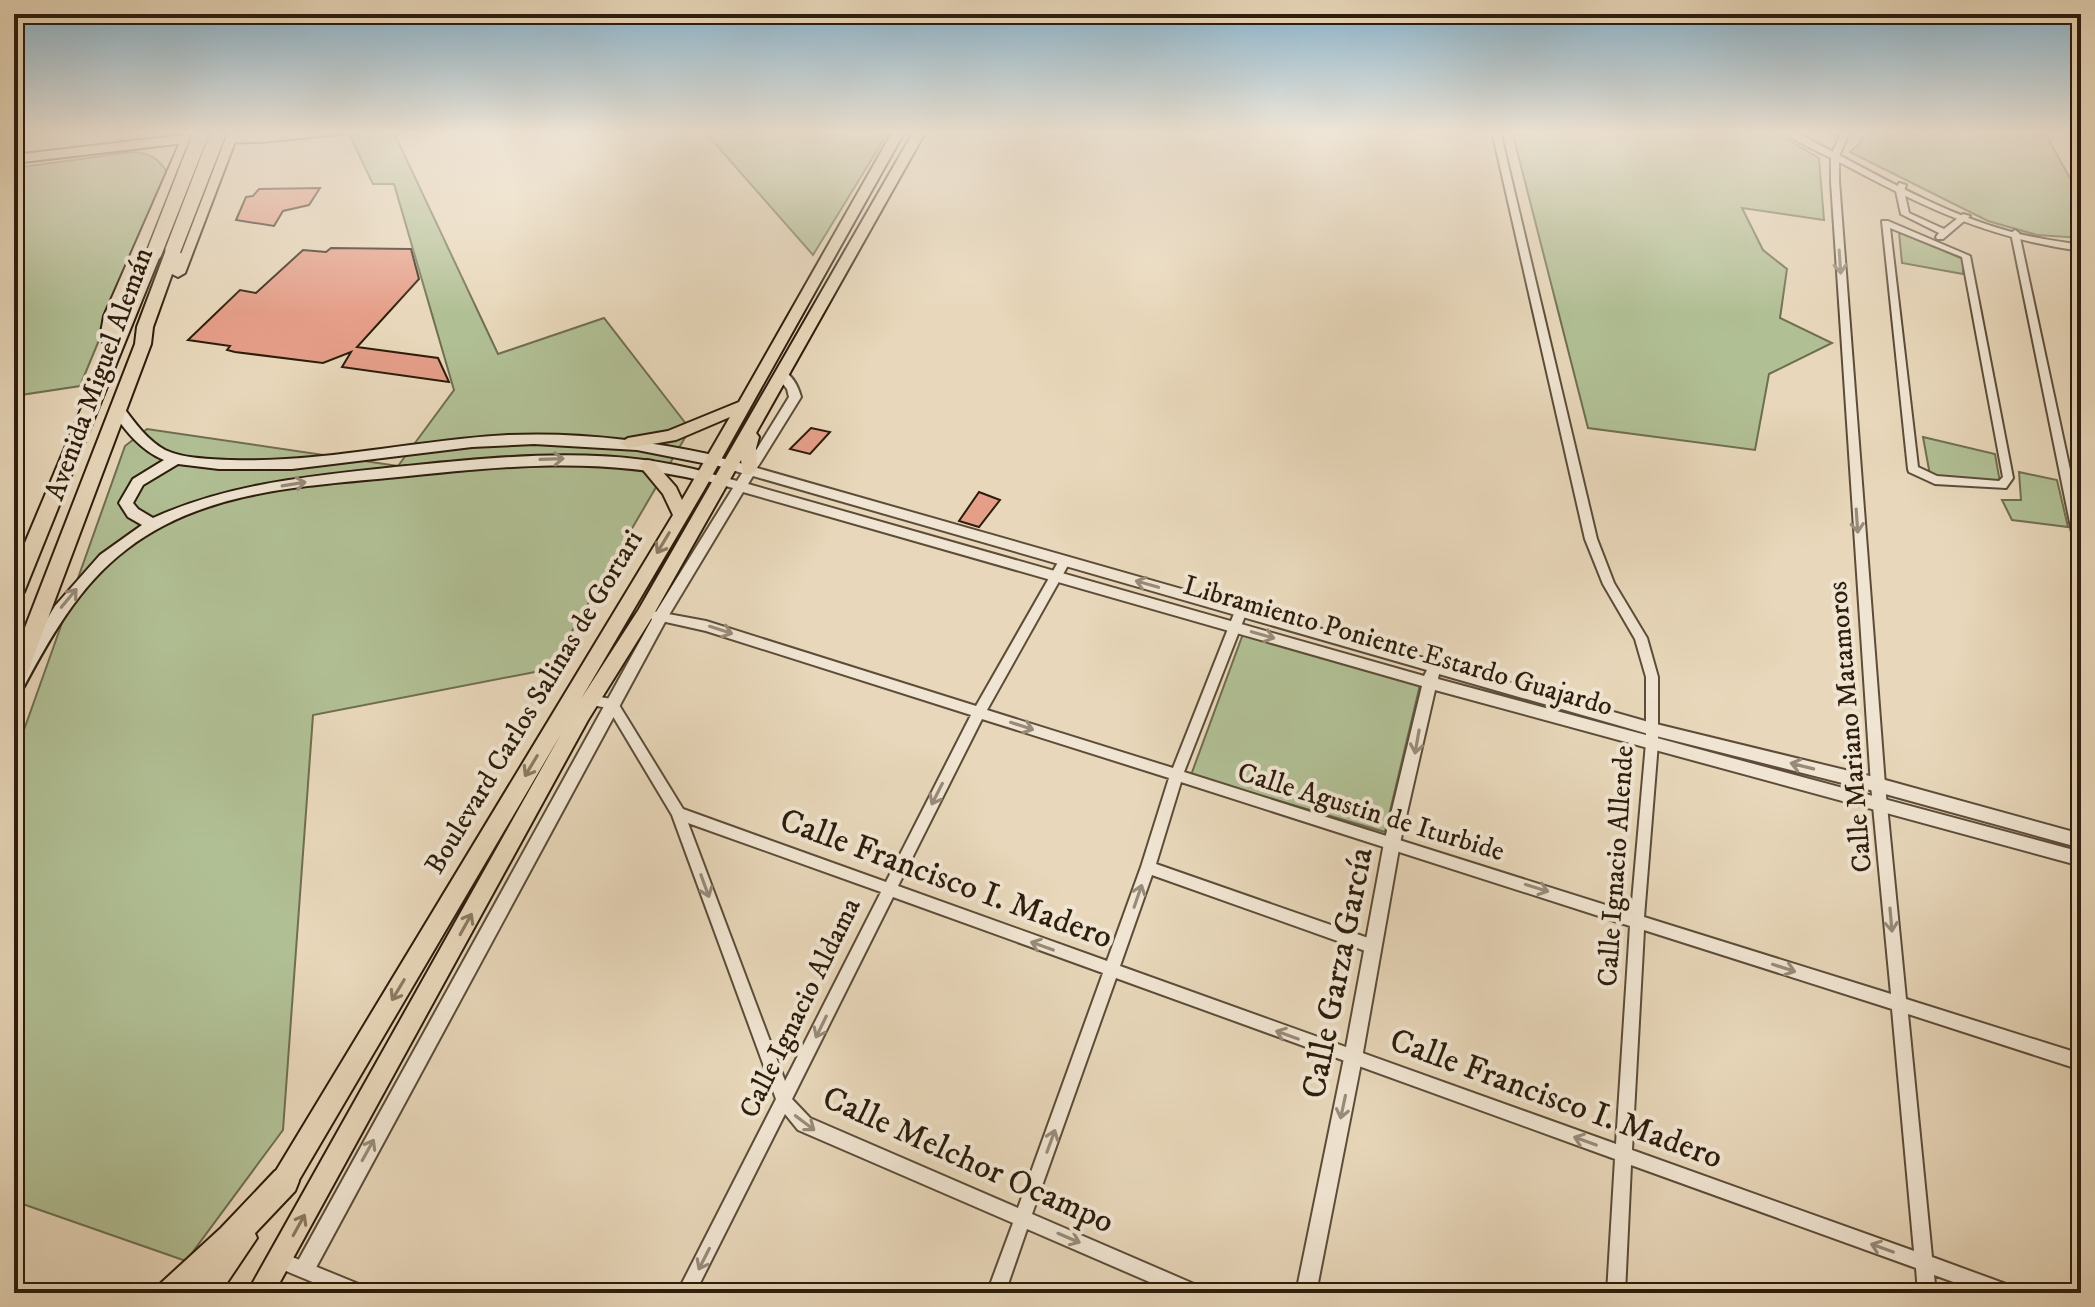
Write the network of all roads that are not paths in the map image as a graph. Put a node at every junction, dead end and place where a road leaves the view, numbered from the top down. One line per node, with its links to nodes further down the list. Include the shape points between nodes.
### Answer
1 (164, 192): 20 (highway, via 112,316 108,338)
2 (178, 192): 20 (highway, Avenida Miguel Alemán, bridge)
3 (203, 192): 19 (highway, Avenida Miguel Alemán, bridge)
4 (209, 192): 19 (highway, via 162,318)
5 (864, 192): 22 (main road, Boulevard Carlos Salinas de Gortari)
6 (885, 192): 21 (main road, Boulevard Carlos Salinas de Gortari)
7 (1510, 192): 47 (street, Calle Ignacio Allende, via 1591,539 1646,652 1652,677)
8 (1838, 192): 49 (street, Calle Mariano Matamoros, one-way to 49)
9 (1902, 192): 12 (street, via 1905,214)
10 (1909, 192): 11 (street)
11 (1963, 218): 13 (street); 15 (street)
12 (1929, 226): 13 (street); 14 (street)
13 (1945, 233): 17 (street)
14 (1919, 235): 17 (street); 17 (street, via 1885,223 1911,465 1931,479 2002,485 2008,478 1966,256)
15 (2016, 236): 16 (street); 18 (street); 35 (street)
16 (2081, 241)
17 (1935, 242)
18 (2081, 248)
19 (144, 335): 23 (highway, Avenida Miguel Alemán)
20 (115, 348): 38 (highway, Avenida Miguel Alemán)
21 (781, 374): 24 (main road, Boulevard Carlos Salinas de Gortari); 29 (street, via 795,397)
22 (744, 405): 25 (main road, via 671,436); 28 (main road, Boulevard Carlos Salinas de Gortari)
23 (118, 410): 26 (main road, via 147,443); 43 (highway, Avenida Miguel Alemán)
24 (758, 415): 28 (main road, Boulevard Carlos Salinas de Gortari); 29 (main road, via 748,448)
25 (628, 443): 26 (main road, via 506,440 282,467); 28 (main road)
26 (175, 459): 34 (main road, via 138,482 126,503)
27 (647, 465): 28 (main road); 32 (main road, via 670,491); 34 (main road, one-way to 27, via 246,492 332,478 527,459 611,459)
28 (717, 470): 29 (street, Libramiento Poniente Estardo Guajardo); 30 (street, Libramiento Poniente Estardo Guajardo); 32 (main road, Boulevard Carlos Salinas de Gortari); 40 (main road, Boulevard Carlos Salinas de Gortari)
29 (749, 470): 30 (street); 36 (street, Libramiento Poniente Estardo Guajardo)
30 (740, 485): 31 (street, Libramiento Poniente Estardo Guajardo); 33 (street)
31 (774, 495): 33 (street, via 736,504); 37 (street, Libramiento Poniente Estardo Guajardo)
32 (680, 514): 65 (main road, Boulevard Carlos Salinas de Gortari, one-way to 65)
33 (719, 519): 40 (street)
34 (153, 525): 44 (main road, one-way to 34, via 76,590 123,544)
35 (2081, 547)
36 (1065, 560): 37 (street, Calle Ignacio Aldama); 39 (street, Libramiento Poniente Estardo Guajardo, one-way to 36)
37 (1053, 577): 41 (street, Libramiento Poniente Estardo Guajardo); 46 (street, Calle Ignacio Aldama)
38 (14, 592)
39 (1241, 611): 41 (street); 42 (street, Libramiento Poniente Estardo Guajardo)
40 (653, 615): 45 (main road, Boulevard Carlos Salinas de Gortari); 46 (street, Calle Agustin de Iturbide, one-way to 46, via 706,626)
41 (1234, 627): 42 (street, Libramiento Poniente Estardo Guajardo, one-way to 42); 48 (street)
42 (1432, 674): 47 (street, Libramiento Poniente Estardo Guajardo); 53 (street, Calle Garza García, one-way to 53)
43 (14, 682)
44 (14, 689)
45 (601, 702): 51 (street, Calle Melchor Ocampo); 67 (main road, Boulevard Carlos Salinas de Gortari, one-way to 45); 69 (street, one-way to 45)
46 (979, 712): 48 (street, Calle Agustin de Iturbide, one-way to 48); 56 (street, Calle Ignacio Aldama, one-way to 56)
47 (1652, 736): 49 (street, Libramiento Poniente Estardo Guajardo, one-way to 47); 50 (street, Libramiento Poniente Estardo Guajardo); 57 (street, Calle Ignacio Allende)
48 (1176, 776): 53 (street, Calle Agustin de Iturbide); 55 (street)
49 (1878, 785): 50 (street, Calle Mariano Matamoros); 52 (street, Libramiento Poniente Estardo Guajardo)
50 (1880, 806): 54 (street, Libramiento Poniente Estardo Guajardo); 60 (street, Calle Mariano Matamoros, one-way to 60)
51 (678, 813): 56 (street, Calle Francisco I. Madero); 63 (street, Calle Melchor Ocampo, one-way to 63)
52 (2081, 841)
53 (1392, 843): 57 (street, Calle Agustin de Iturbide, one-way to 57); 58 (street, Calle Garza García)
54 (2081, 859)
55 (1148, 867): 58 (street); 59 (street, one-way to 55)
56 (888, 890): 59 (street, Calle Francisco I. Madero, one-way to 56); 63 (street, Calle Ignacio Aldama, one-way to 63)
57 (1637, 920): 60 (street, Calle Agustin de Iturbide, one-way to 60); 64 (street, Calle Ignacio Allende)
58 (1374, 947): 61 (street, Calle Garza García)
59 (1112, 971): 61 (street, Calle Francisco I. Madero, one-way to 59); 66 (street, one-way to 59)
60 (1899, 1006): 62 (street, Calle Agustin de Iturbide); 68 (street, Calle Mariano Matamoros)
61 (1353, 1058): 64 (street, Calle Francisco I. Madero, one-way to 61); 77 (street, Calle Garza García, one-way to 77)
62 (2081, 1062)
63 (784, 1101): 66 (street, Calle Melchor Ocampo, one-way to 66, via 817,1132); 74 (street, Calle Ignacio Aldama, one-way to 74)
64 (1622, 1154): 68 (street, Calle Francisco I. Madero, one-way to 64); 78 (street, Calle Ignacio Allende)
65 (285, 1181): 70 (highway); 71 (main road, Boulevard Carlos Salinas de Gortari)
66 (1023, 1218): 75 (street); 76 (street, Calle Melchor Ocampo, one-way to 76)
67 (280, 1260): 69 (street); 72 (main road, Boulevard Carlos Salinas de Gortari)
68 (1925, 1263): 79 (street, Calle Mariano Matamoros); 80 (street, Calle Francisco I. Madero)
69 (305, 1268): 73 (street)
70 (171, 1293)
71 (204, 1293)
72 (260, 1293)
73 (360, 1293)
74 (686, 1293)
75 (996, 1293)
76 (1195, 1293)
77 (1306, 1293)
78 (1616, 1293)
79 (1927, 1293)
80 (2008, 1293)

